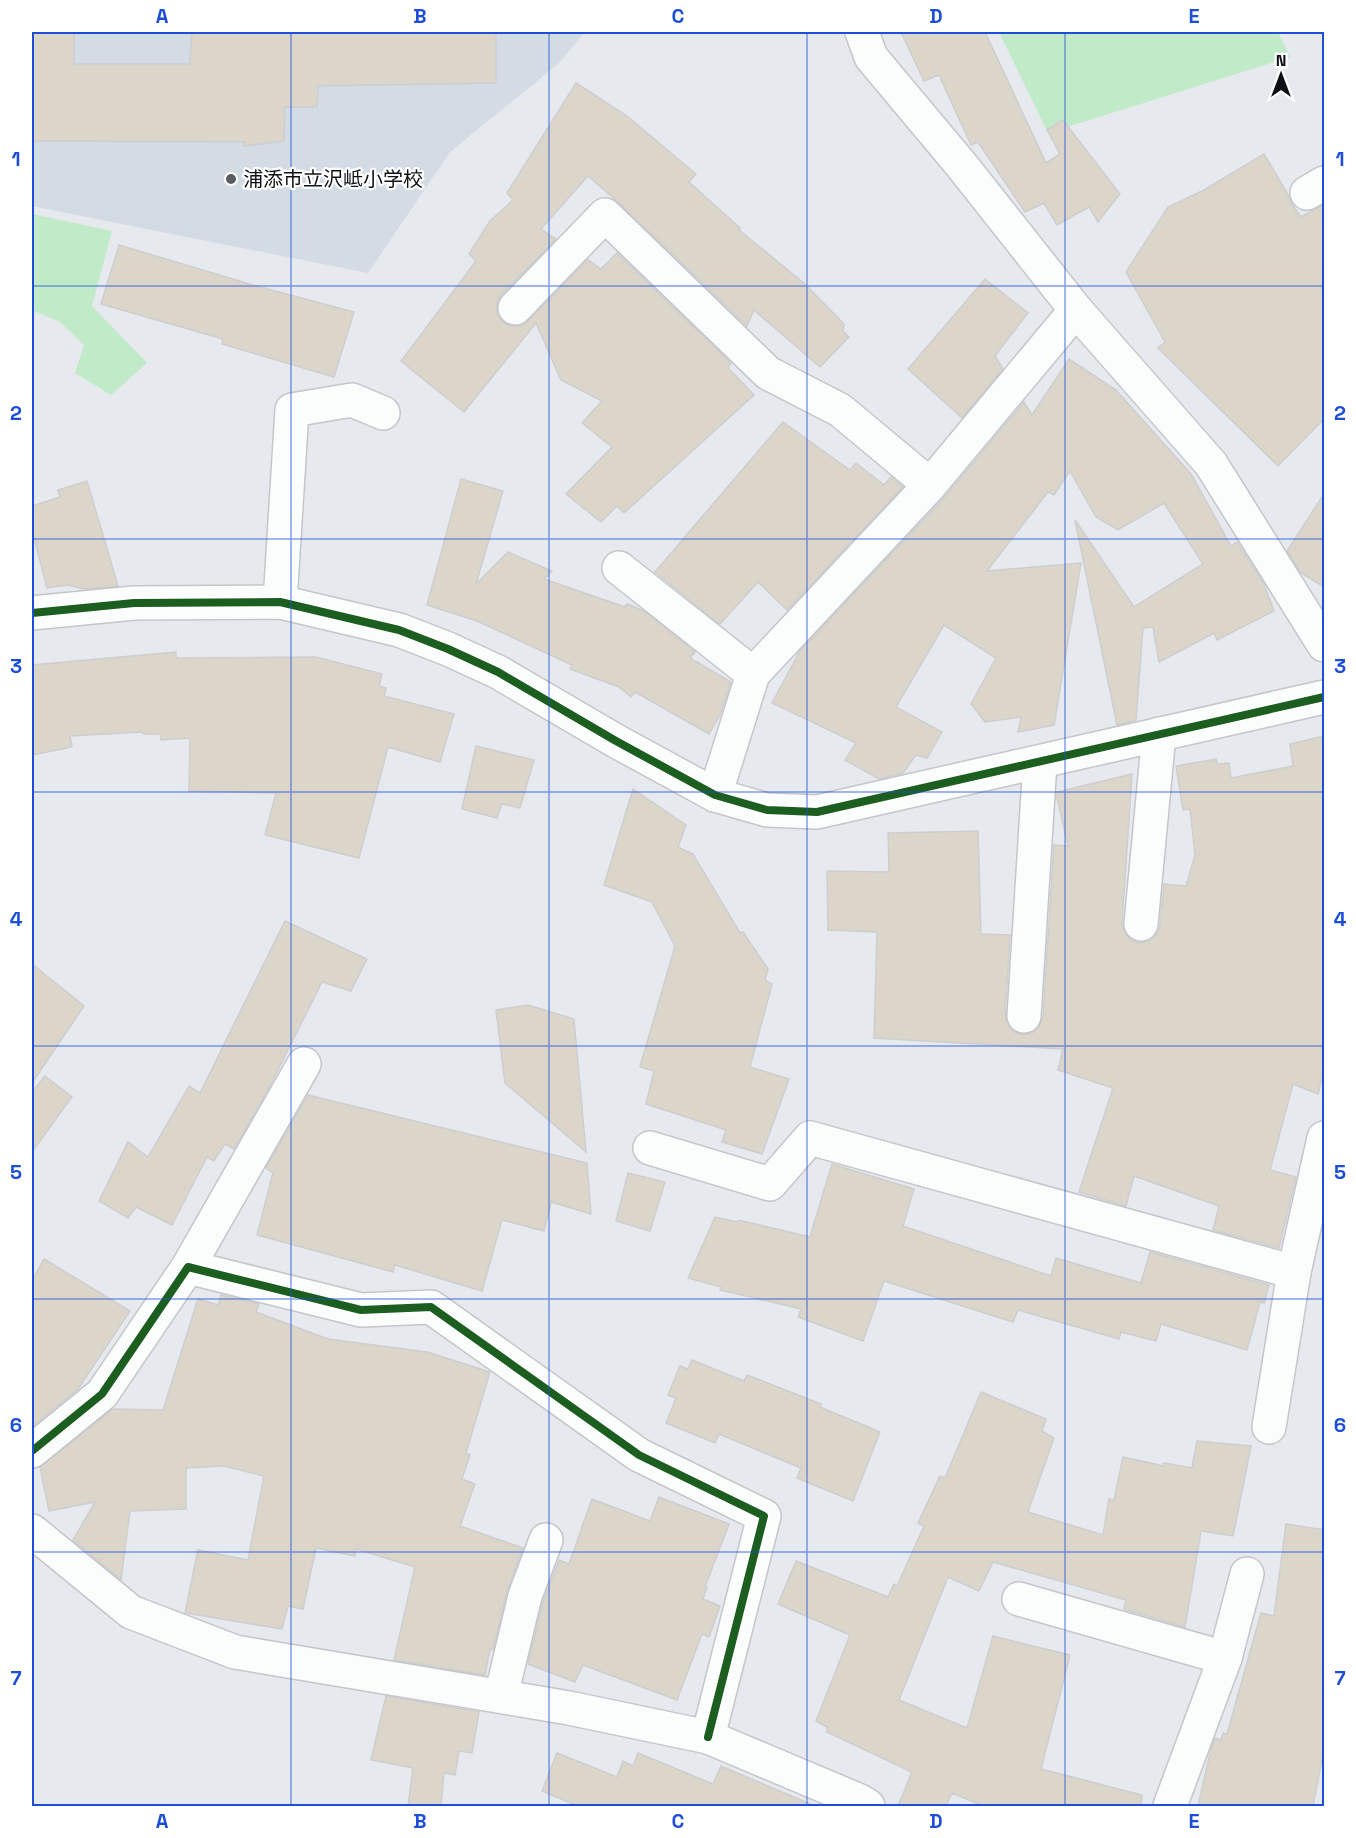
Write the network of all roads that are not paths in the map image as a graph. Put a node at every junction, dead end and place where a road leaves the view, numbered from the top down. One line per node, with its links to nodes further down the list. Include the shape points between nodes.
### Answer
1 (861, 32): 3 (street, via 871,57)
2 (515, 308): 5 (street, via 605,215 768,373 840,410)
3 (1076, 310): 5 (street); 9 (street, via 1211,464)
4 (383, 413): 7 (street, via 352,400 292,410)
5 (930, 485): 10 (street)
6 (619, 568): 10 (street)
7 (280, 602): 8 (street, via 134,603); 14 (street, via 399,630 448,649 498,672)
8 (32, 613)
9 (1324, 645)
10 (753, 674): 14 (street)
11 (1324, 697): 12 (street)
12 (1160, 735): 13 (street); 15 (street)
13 (1040, 762): 14 (street, via 817,812 767,810); 16 (street)
14 (715, 795)
15 (1141, 924)
16 (1024, 1016)
17 (304, 1064): 20 (street)
18 (1324, 1138): 21 (street)
19 (650, 1148): 21 (street, via 770,1184 810,1138)
20 (188, 1267): 23 (street, via 102,1394); 30 (street, via 361,1310 431,1307 639,1455 764,1516)
21 (1294, 1272): 22 (street)
22 (1269, 1428)
23 (32, 1451)
24 (32, 1531): 29 (street, via 131,1612 235,1652)
25 (546, 1540): 29 (street, via 525,1596)
26 (1247, 1574): 28 (street)
27 (1019, 1599): 28 (street)
28 (1225, 1659): 32 (street)
29 (501, 1696): 30 (street)
30 (708, 1737): 31 (street)
31 (868, 1806)
32 (1170, 1806)

